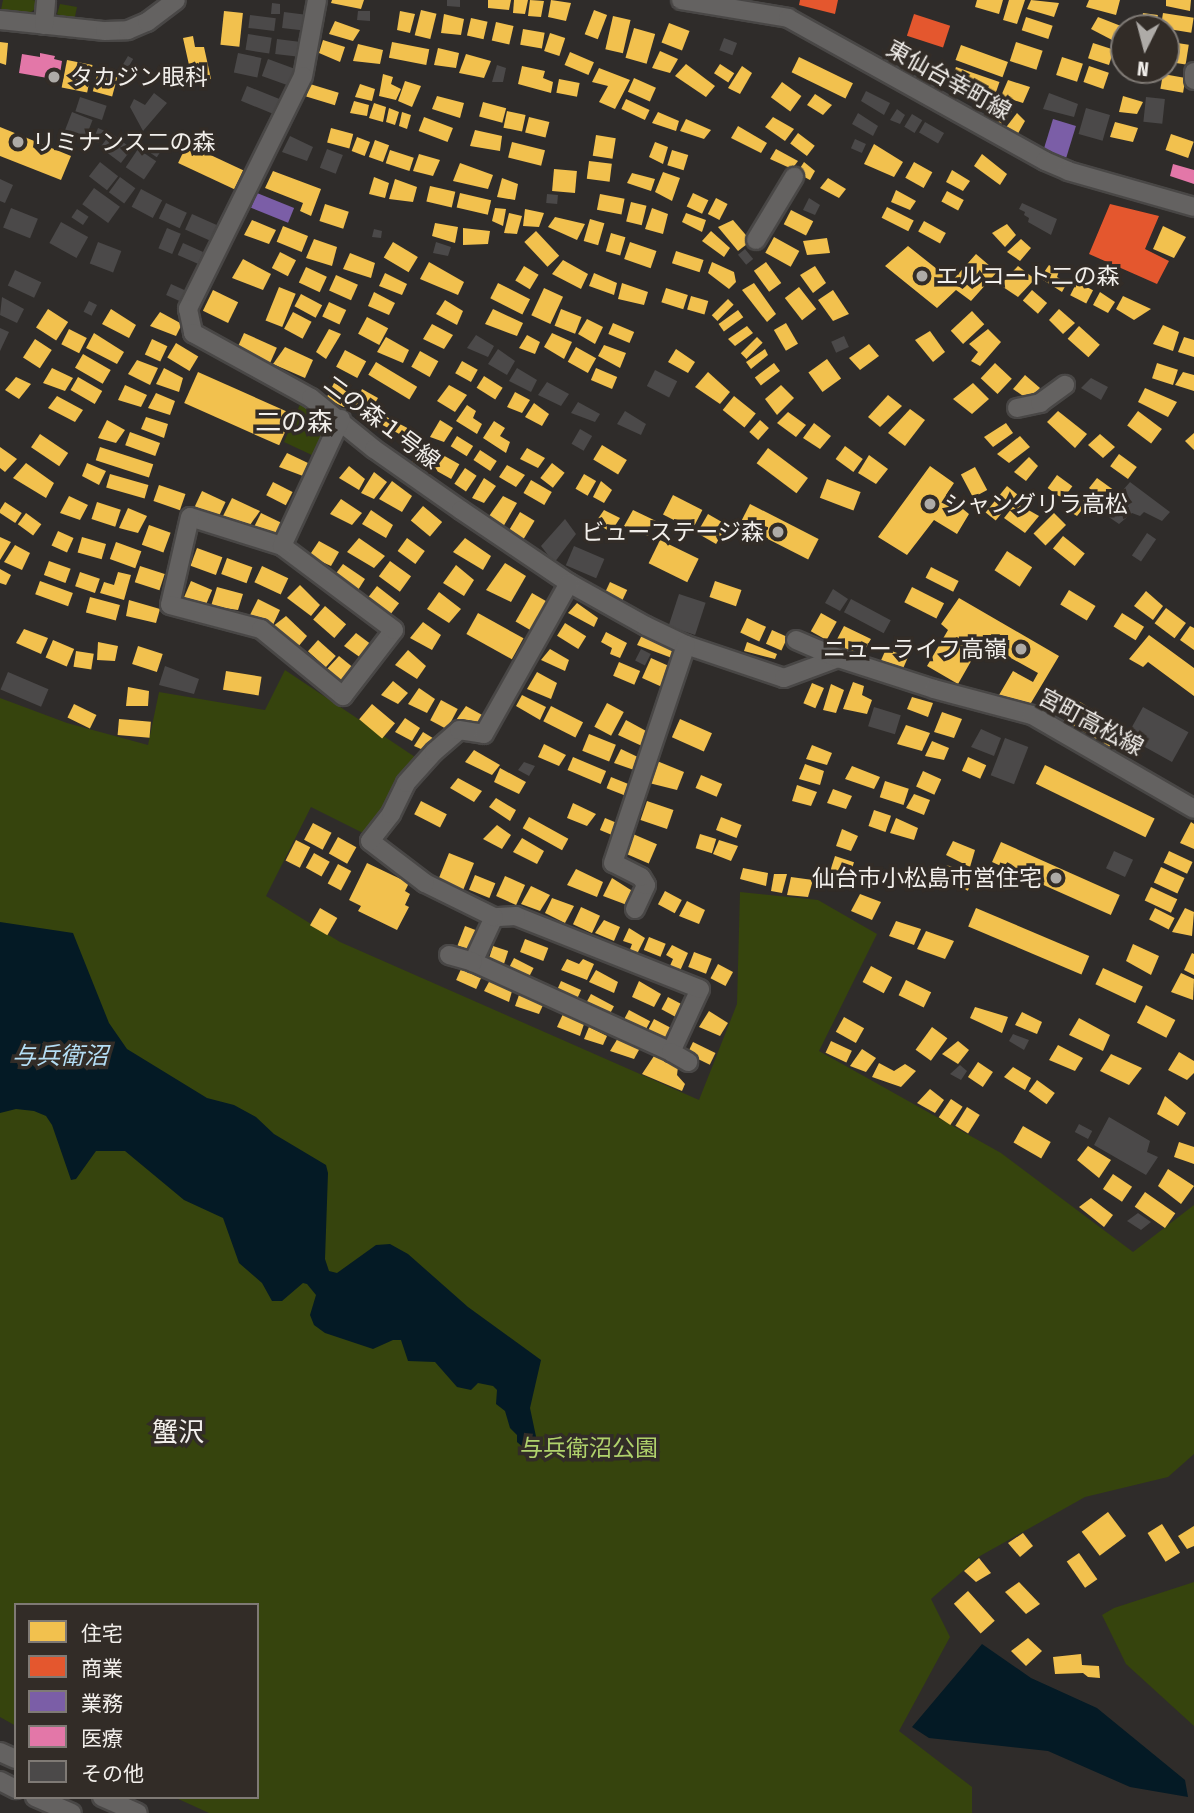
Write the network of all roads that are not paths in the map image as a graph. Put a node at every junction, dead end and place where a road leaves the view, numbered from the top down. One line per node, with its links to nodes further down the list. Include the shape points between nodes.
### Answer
1 (46, 0): 7 (street)
2 (177, 0): 7 (street, via 128,30)
3 (317, 0): 15 (street, 二の森１号線, via 303,76 188,309 193,333)
4 (681, 0): 5 (street, 東仙台幸町線)
5 (783, 8): 11 (street, 東仙台幸町線, via 1045,161)
6 (0, 20): 7 (street)
7 (44, 25)
8 (1194, 72): 9 (street)
9 (1194, 80)
10 (794, 177): 12 (street)
11 (1194, 206)
12 (756, 240)
13 (1065, 385): 14 (street, via 1040,403)
14 (1017, 408)
15 (341, 419): 16 (street); 17 (street, 二の森１号線, via 374,449)
16 (282, 546): 16 (street, via 394,630 343,696 261,629 170,605 190,517)
17 (569, 583): 19 (street, 二の森１号線); 23 (street, via 484,734 459,730 434,752 406,783 391,814 370,841 425,883)
18 (796, 640): 20 (street, 宮町高松線)
19 (686, 645): 20 (street, 二の森１号線, via 784,678); 22 (street, via 613,863 641,877 646,885)
20 (838, 659): 21 (street, 宮町高松線, via 1032,715)
21 (1194, 809)
22 (635, 909)
23 (494, 917): 25 (street); 26 (street, via 516,916 700,989)
24 (449, 955): 25 (street)
25 (473, 962): 26 (street)
26 (671, 1052): 27 (street)
27 (688, 1062)
28 (40, 1799): 30 (street)
29 (106, 1799): 31 (street)
30 (72, 1813)
31 (138, 1813)

